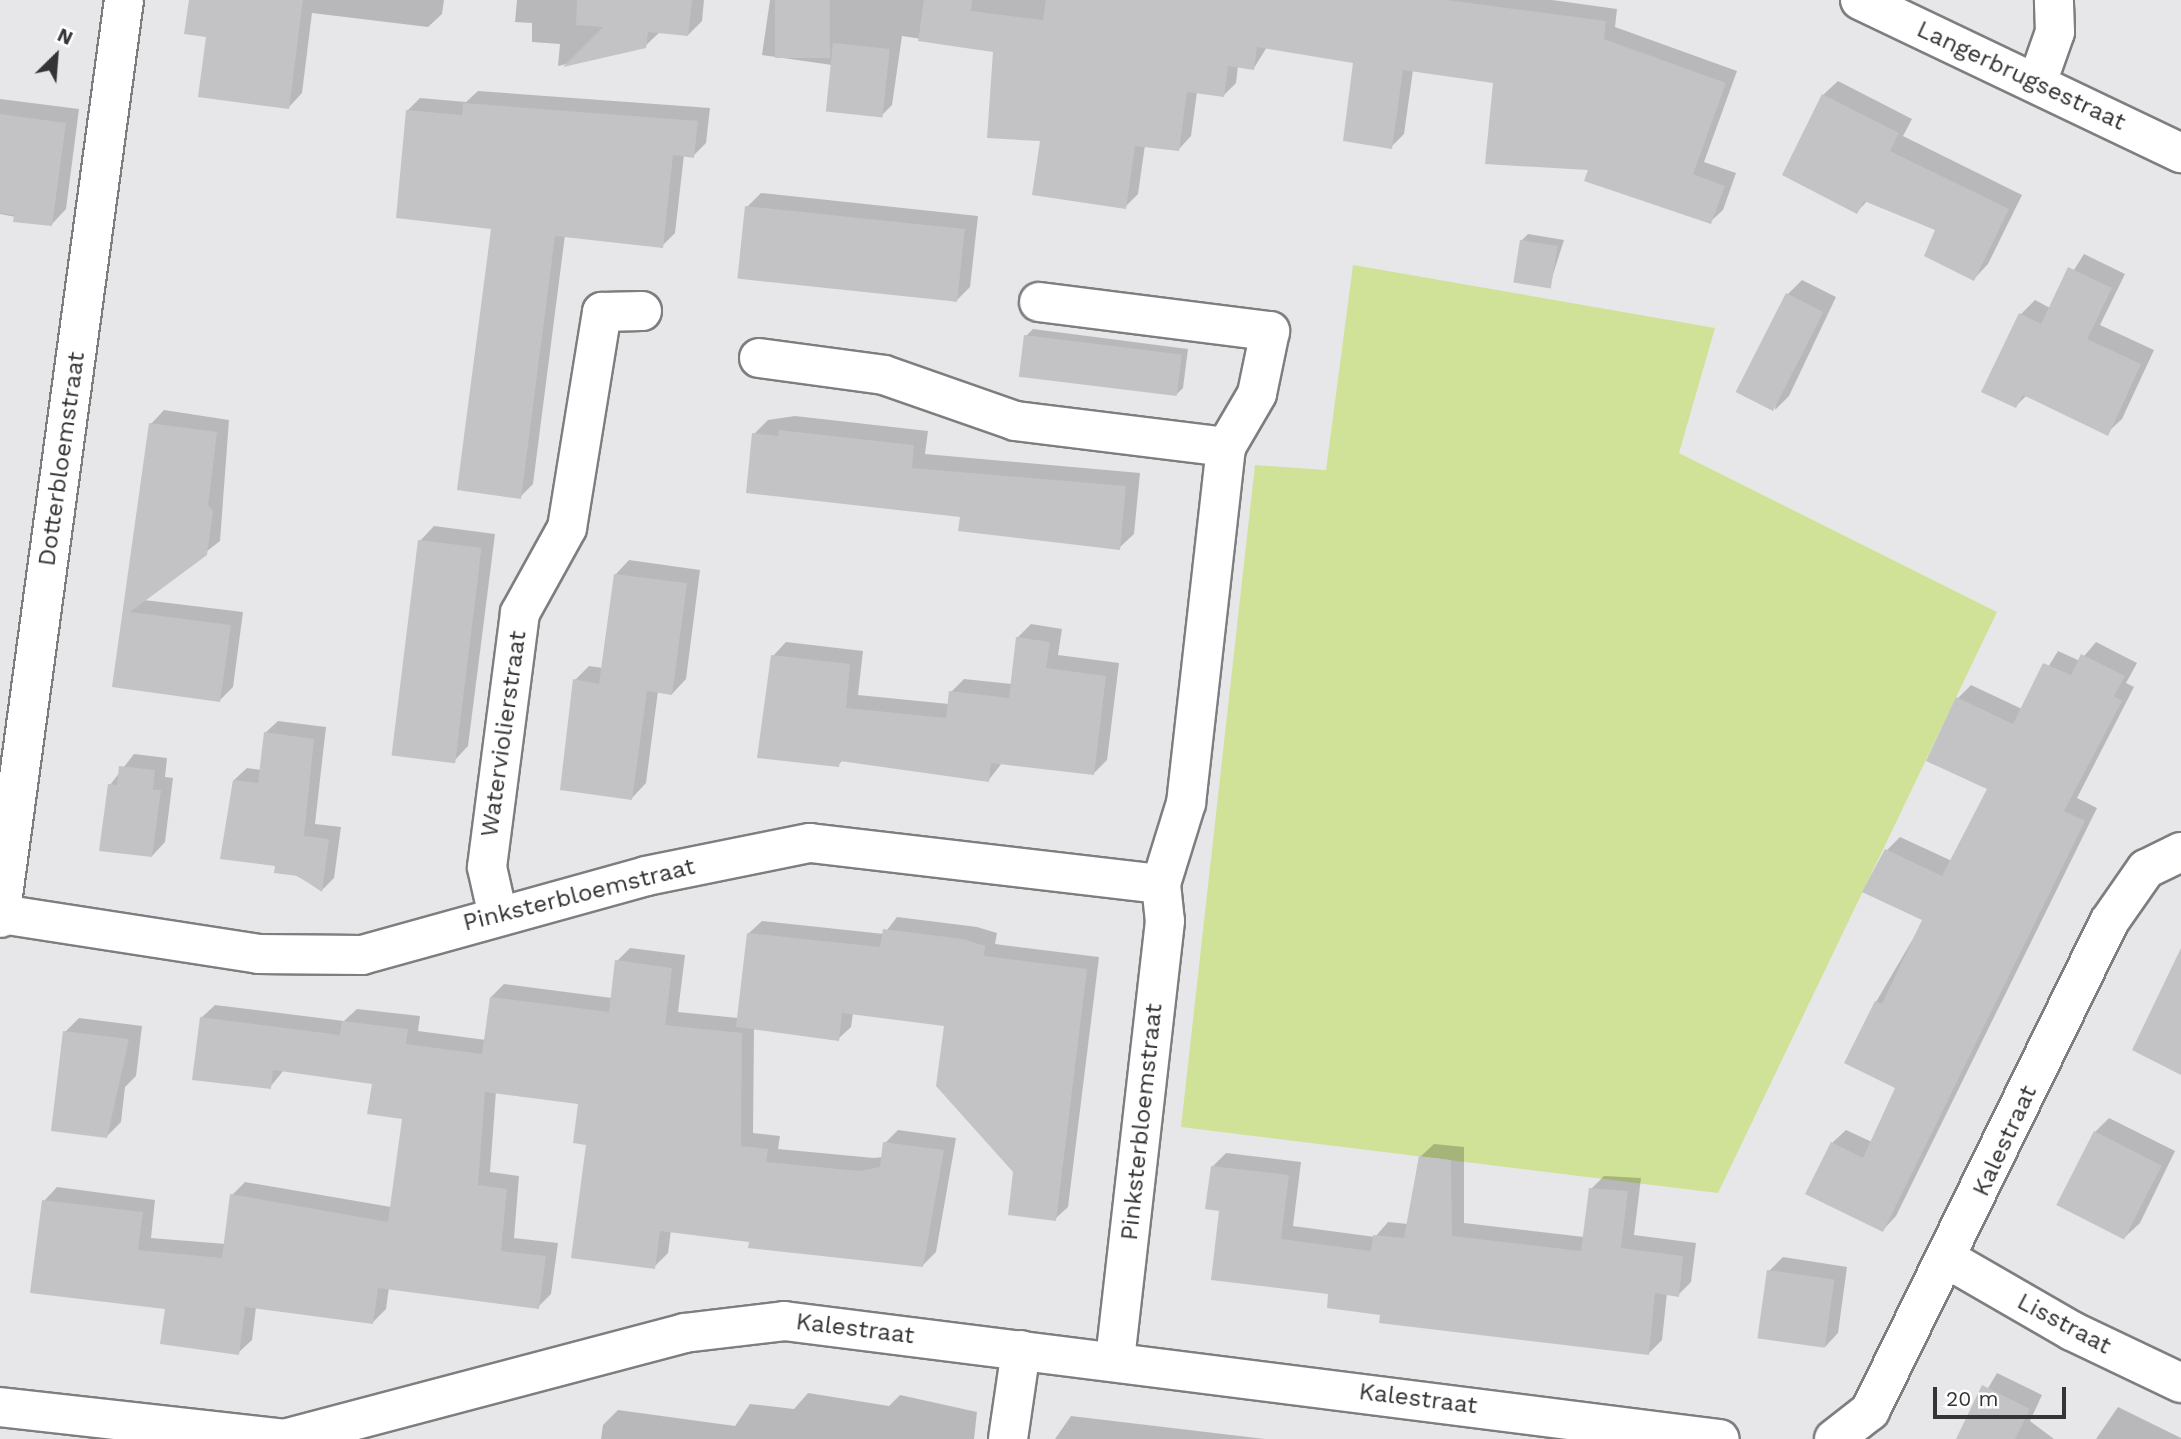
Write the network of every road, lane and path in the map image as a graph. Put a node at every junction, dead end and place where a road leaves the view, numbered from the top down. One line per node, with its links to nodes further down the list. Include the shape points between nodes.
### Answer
1 (124, 0): 12 (street, Dotterbloemstraat)
2 (1860, 0): 4 (street, Langerbrugsestraat)
3 (2054, 0): 4 (street, via 2055,32)
4 (2037, 83): 5 (street, Langerbrugsestraat)
5 (2181, 153)
6 (1039, 302): 9 (street, via 1270,331 1257,394)
7 (642, 311): 13 (street, Waterviolierstraat, via 602,312 568,528 520,613 487,867)
8 (759, 358): 9 (street, via 884,375 1015,421)
9 (1226, 447): 11 (street, Pinksterbloemstraat, via 1186,803)
10 (2181, 852): 14 (street, Kalestraat, via 2146,869 2109,922)
11 (1161, 884): 13 (street, Pinksterbloemstraat, via 810,843 646,876); 16 (street, Pinksterbloemstraat, via 1165,921)
12 (0, 916): 13 (street, Pinksterbloemstraat, via 258,954 362,955)
13 (498, 916)
14 (1949, 1260): 17 (street, Lisstraat, via 2072,1331); 21 (street, Kalestraat, via 1870,1411)
15 (1021, 1350): 16 (street, Kalestraat); 18 (street, Kalestraat, via 784,1321 684,1333 284,1439); 19 (street)
16 (1115, 1360): 20 (street, Kalestraat)
17 (2181, 1383)
18 (0, 1407)
19 (1008, 1439)
20 (1720, 1439)
21 (1834, 1439)

